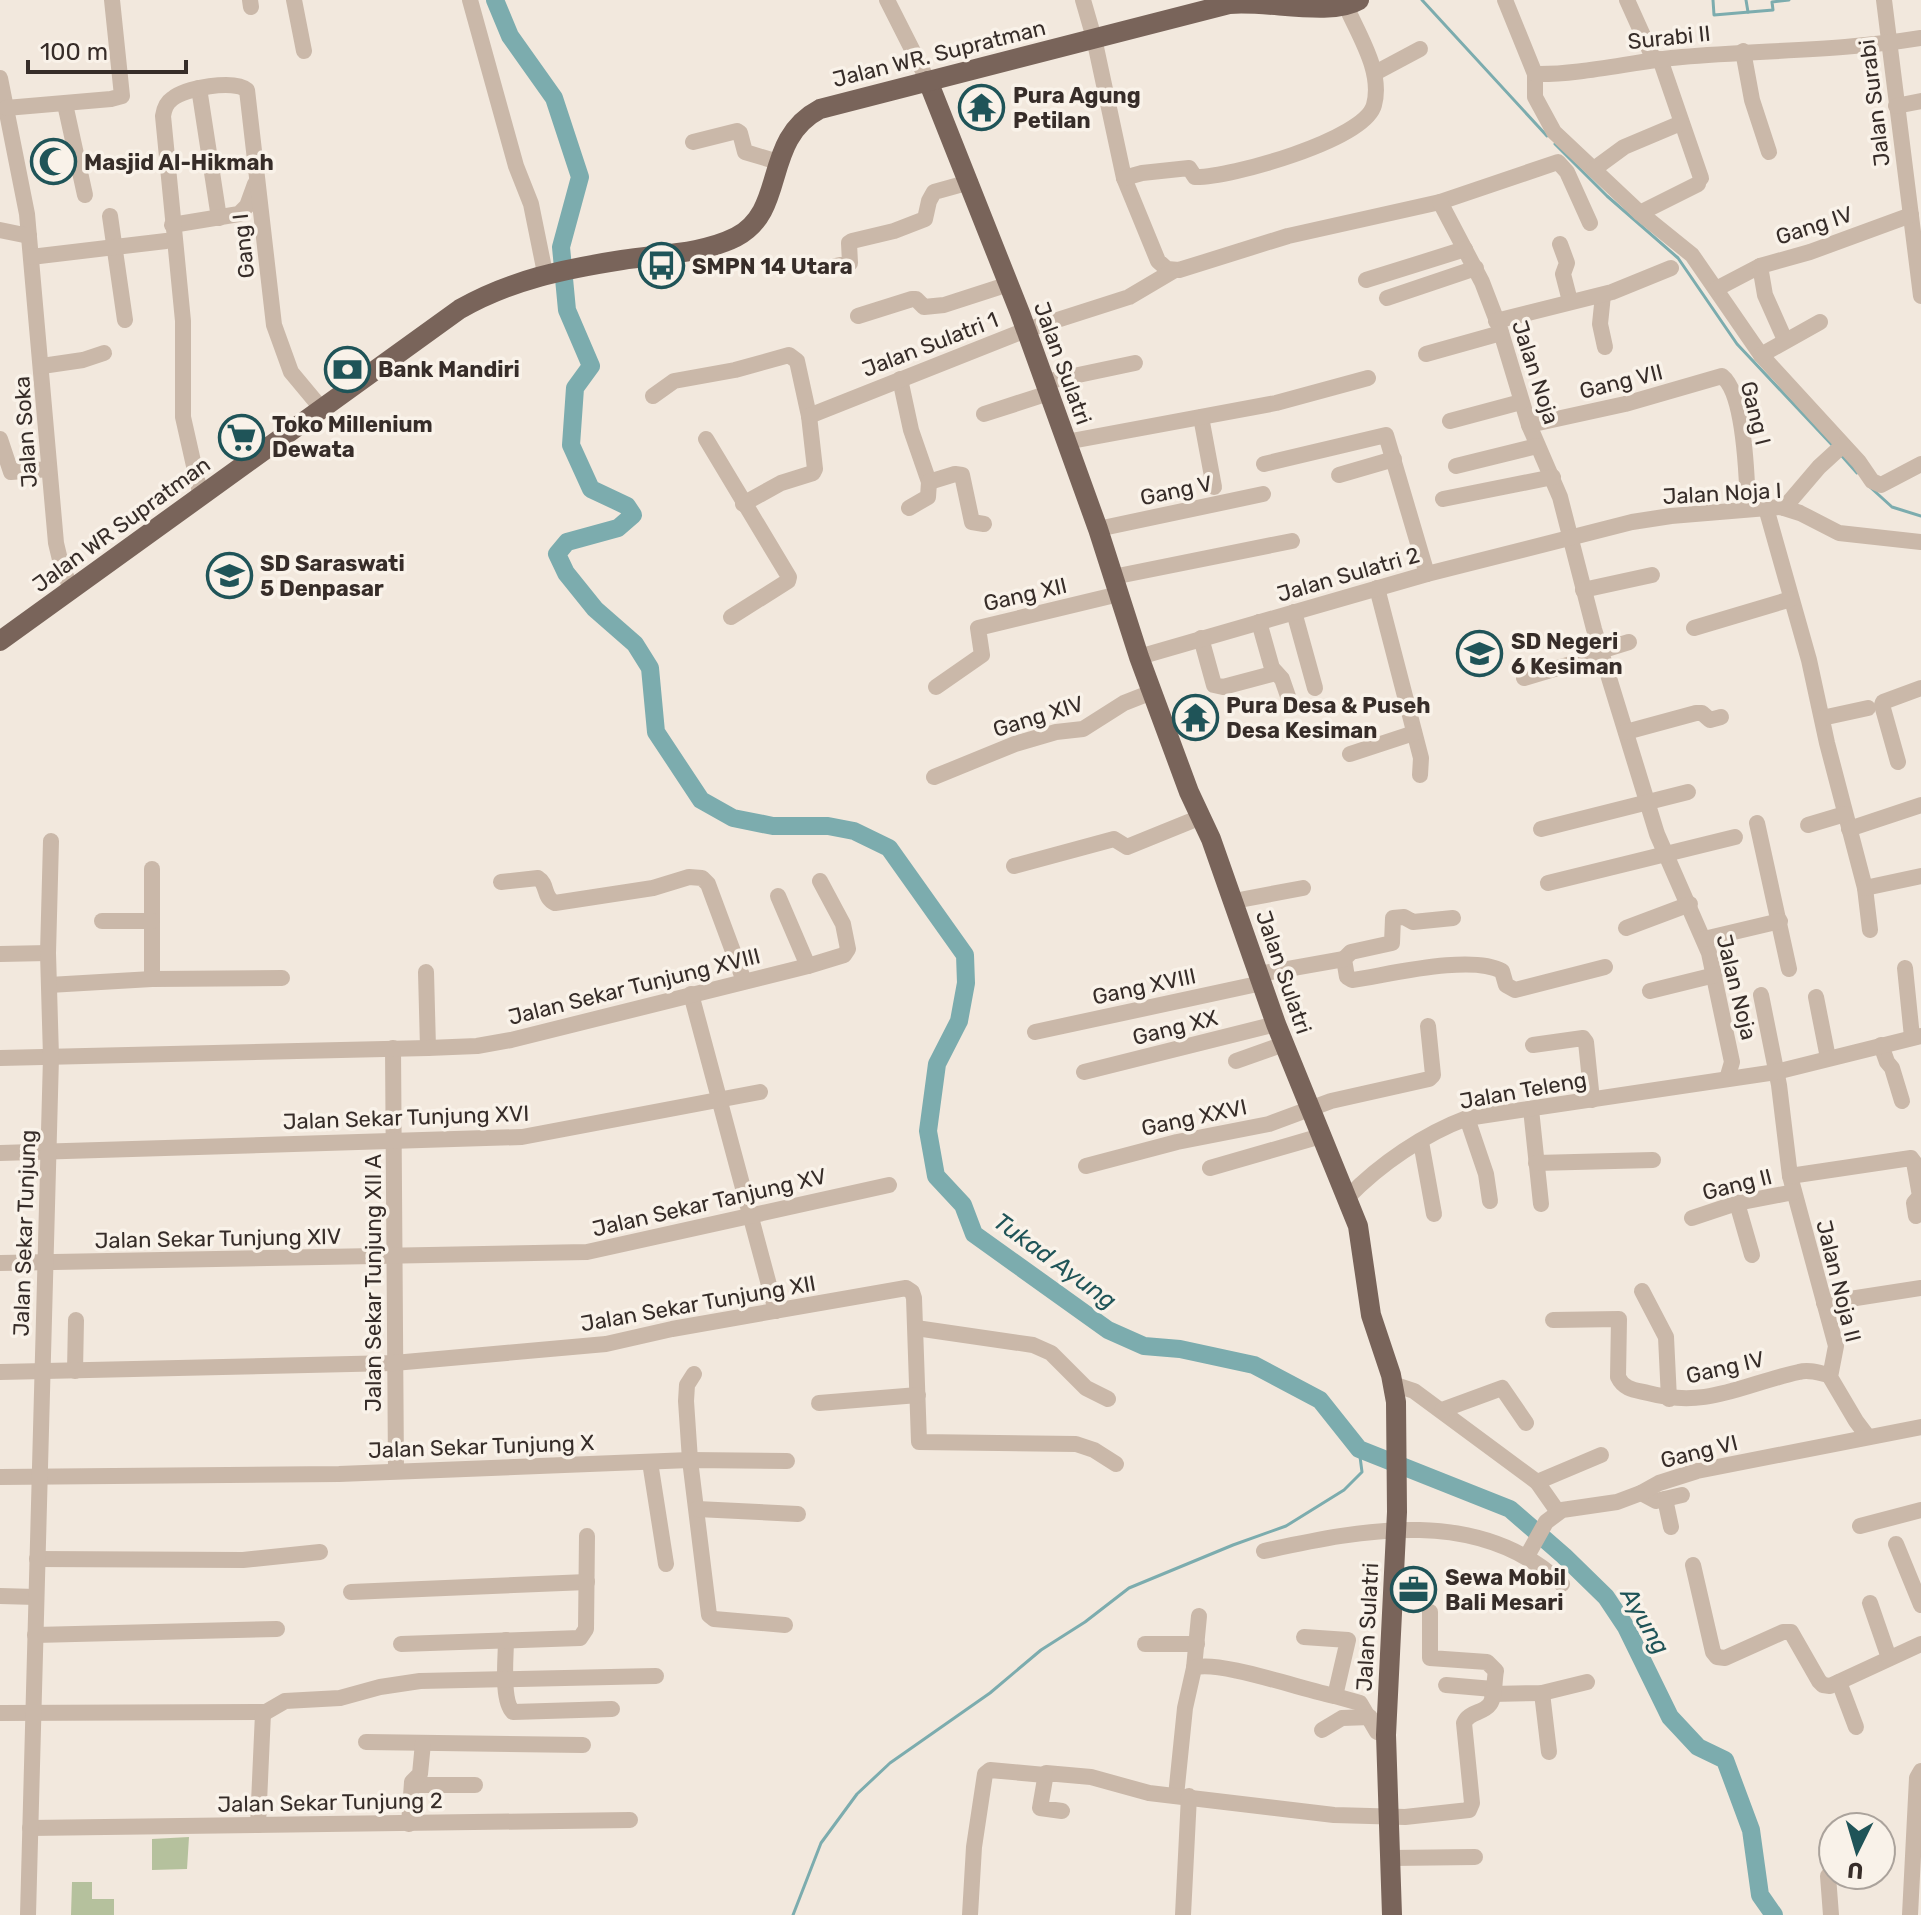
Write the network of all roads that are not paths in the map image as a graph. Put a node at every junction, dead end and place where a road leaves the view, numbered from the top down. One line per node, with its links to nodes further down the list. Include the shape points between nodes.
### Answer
1 (112, 0): 23 (street, via 122,96)
2 (294, 0): 14 (street)
3 (470, 0): 57 (street)
4 (1083, 0): 10 (street)
5 (1505, 0): 18 (street)
6 (1627, 0): 16 (street)
7 (1884, 0): 12 (street, Jalan Surabi)
8 (893, 2): 20 (street)
9 (1339, 3): 10 (main road, Jalan WR. Supratman, via 1238,3); 17 (street)
10 (1094, 38): 20 (main road, Jalan WR. Supratman); 34 (street)
11 (1921, 38): 12 (street)
12 (1888, 43): 15 (street, Surabi II); 24 (street, Jalan Surabi)
13 (1420, 49): 17 (street)
14 (304, 51)
15 (1743, 51): 16 (street, Surabi II); 28 (street)
16 (1657, 59): 18 (street, Surabi II); 26 (street)
17 (1375, 73): 34 (street, via 1374,106 1368,116 1323,145 1213,177 1195,177 1189,168)
18 (1535, 74): 31 (street, via 1535,97 1547,124)
19 (0, 78): 25 (street, Jalan Soka)
20 (928, 81): 29 (main road, Jalan WR. Supratman, via 835,103 808,115 791,133); 35 (main road, Jalan Sulatri)
21 (199, 88): 33 (street, Gang I, via 238,85 247,90); 41 (street); 43 (street, via 170,99 164,109)
22 (1921, 101): 24 (street)
23 (65, 104): 25 (street); 36 (street)
24 (1896, 106): 32 (street, Jalan Surabi)
25 (6, 108): 45 (street, Jalan Soka)
26 (1681, 123): 31 (street, via 1624,147); 38 (street, via 1700,181)
27 (693, 142): 29 (street, via 737,131 745,152)
28 (1769, 152)
29 (778, 162): 57 (main road, Jalan WR. Supratman, via 760,215 734,238)
30 (1921, 167): 32 (street)
31 (1594, 169): 38 (street)
32 (1904, 172): 39 (street, Jalan Surabi)
33 (257, 174): 41 (street, via 243,210); 84 (street, Gang I, via 274,325 291,372)
34 (1124, 178): 51 (street)
35 (970, 182): 52 (street, via 934,192 925,219 852,241 850,263); 60 (main road, Jalan Sulatri)
36 (85, 195)
37 (1440, 202): 42 (street, via 1558,162); 49 (street, Jalan Noja); 56 (street, via 1288,236)
38 (1640, 213): 61 (street, via 1692,255)
39 (1911, 215): 53 (street, Gang IV); 63 (street, Jalan Surabi)
40 (110, 216): 48 (street)
41 (219, 218): 43 (street)
42 (1590, 223)
43 (172, 225): 105 (street, via 183,321 183,417)
44 (0, 230): 45 (street)
45 (29, 236): 50 (street, Jalan Soka)
46 (166, 241): 48 (street)
47 (1560, 244): 65 (street)
48 (113, 247): 50 (street); 67 (street)
49 (1465, 249): 54 (street, Jalan Noja); 58 (street)
50 (31, 257): 77 (street, Jalan Soka)
51 (1158, 261): 56 (street); 59 (street)
52 (835, 266)
53 (1760, 266): 61 (street); 71 (street, Gang IV, via 1765,295)
54 (1476, 268): 64 (street); 69 (street, Jalan Noja)
55 (1671, 268): 62 (street)
56 (1173, 271): 59 (street, Jalan Sulatri 1)
57 (550, 273): 84 (main road, Jalan WR Supratman, via 506,286 460,309)
58 (1366, 280)
59 (1156, 281): 70 (street, Jalan Sulatri 1, via 1129,297)
60 (1009, 284): 66 (street, via 944,305 924,307 912,299); 70 (main road, Jalan Sulatri)
61 (1716, 289): 75 (street)
62 (1603, 295): 65 (street); 72 (street, via 1600,324)
63 (1921, 296)
64 (1387, 298)
65 (1570, 301): 69 (street)
66 (858, 316)
67 (125, 320)
68 (1820, 322): 71 (street)
69 (1499, 327): 74 (street); 83 (street, Jalan Noja)
70 (1026, 330): 80 (street, Jalan Sulatri 1); 81 (main road, Jalan Sulatri)
71 (1785, 340): 75 (street)
72 (1605, 347)
73 (104, 353): 77 (street)
74 (1426, 354)
75 (1761, 355): 94 (street)
76 (1135, 363): 81 (street)
77 (42, 366): 99 (street, Jalan Soka)
78 (1722, 376): 89 (street, Gang VII); 111 (street, Gang I, via 1741,425)
79 (1368, 378): 87 (street)
80 (900, 379): 86 (street, Jalan Sulatri 1); 102 (street)
81 (1047, 388): 85 (street); 92 (main road, Jalan Sulatri)
82 (653, 396): 86 (street, via 674,381 789,355 797,361)
83 (1521, 402): 88 (street); 89 (street, Jalan Noja)
84 (321, 408): 105 (main road, Jalan WR Supratman)
85 (984, 414)
86 (809, 416): 107 (street, via 814,472)
87 (1201, 417): 92 (street); 103 (street)
88 (1450, 421)
89 (1529, 425): 93 (street, Jalan Noja)
90 (0, 439): 99 (street, via 11,472)
91 (706, 439): 107 (street)
92 (1066, 442): 113 (main road, Jalan Sulatri)
93 (1537, 446): 97 (street); 101 (street, Jalan Noja)
94 (1842, 446): 98 (street, via 1876,484); 110 (street)
95 (1394, 459): 96 (street, via 1384,435); 100 (street); 117 (street)
96 (1264, 464)
97 (1456, 466)
98 (1914, 467)
99 (49, 469): 122 (street, Jalan Soka, via 58,554)
100 (1339, 475)
101 (1553, 477): 106 (street); 114 (street, Jalan Noja)
102 (929, 482): 108 (street, via 928,497); 112 (street, via 960,474 972,522)
103 (1214, 487)
104 (1263, 494): 113 (street, Gang V)
105 (201, 497): 122 (main road, Jalan WR Supratman)
106 (1443, 499)
107 (743, 504): 125 (street, via 789,577)
108 (909, 508)
109 (1766, 508): 110 (street, Jalan Noja I); 111 (street, Jalan Noja I); 123 (street)
110 (1784, 508): 116 (street, Jalan Noja I, via 1839,533)
111 (1748, 509): 114 (street, Jalan Noja I, via 1659,518)
112 (984, 524)
113 (1098, 529): 119 (main road, Jalan Sulatri)
114 (1571, 539): 117 (street, Jalan Sulatri 2); 121 (street, Jalan Noja)
115 (1292, 541): 119 (street)
116 (1921, 542)
117 (1427, 574): 120 (street, Jalan Sulatri 2)
118 (1652, 575): 121 (street)
119 (1116, 586): 132 (main road, Jalan Sulatri); 135 (street, Gang XII, via 978,628 982,655)
120 (1377, 588): 124 (street, Jalan Sulatri 2); 144 (street)
121 (1583, 590): 131 (street, Jalan Noja)
122 (72, 591): 129 (main road, Jalan WR Supratman)
123 (1791, 599): 127 (street); 142 (street)
124 (1294, 612): 126 (street, Jalan Sulatri 2); 136 (street)
125 (731, 617)
126 (1259, 622): 128 (street, Jalan Sulatri 2); 133 (street)
127 (1694, 628)
128 (1201, 638): 132 (street, Jalan Sulatri 2); 133 (street, via 1214,685)
129 (0, 641)
130 (1629, 642): 131 (street)
131 (1601, 653): 134 (street); 143 (street, Jalan Noja)
132 (1139, 657): 138 (main road, Jalan Sulatri)
133 (1276, 673): 139 (street)
134 (1524, 678)
135 (936, 687)
136 (1315, 688)
137 (1921, 688): 146 (street, via 1882,705)
138 (1152, 692): 148 (street, Gang XIV, via 1083,729 1015,744); 152 (main road, Jalan Sulatri)
139 (1291, 705)
140 (1868, 708): 142 (street)
141 (1721, 717): 143 (street, via 1710,720 1696,713)
142 (1822, 718): 153 (street)
143 (1626, 732): 150 (street, Jalan Noja)
144 (1414, 733): 145 (street); 147 (street)
145 (1350, 754)
146 (1898, 762)
147 (1420, 775)
148 (934, 777)
149 (1688, 792): 150 (street)
150 (1648, 803): 156 (street); 159 (street, Jalan Noja)
151 (1921, 805): 153 (street)
152 (1201, 817): 160 (street, via 1127,847 1114,839); 169 (main road, Jalan Sulatri)
153 (1847, 821): 155 (street); 167 (street)
154 (1757, 823): 174 (street)
155 (1808, 825)
156 (1541, 829)
157 (1735, 837): 159 (street)
158 (51, 841): 178 (street, Jalan Sekar Tunjung)
159 (1666, 855): 165 (street); 170 (street, Jalan Noja)
160 (1014, 866)
161 (152, 869): 173 (street)
162 (1921, 876): 167 (street)
163 (820, 881): 181 (street, Jalan Sekar Tunjung XVIII, via 843,924 847,952)
164 (501, 882): 190 (street, via 538,878 555,903 702,878)
165 (1548, 883)
166 (1303, 888): 169 (street)
167 (1865, 888): 176 (street)
168 (778, 896): 181 (street)
169 (1234, 901): 189 (main road, Jalan Sulatri)
170 (1690, 904): 175 (street); 177 (street, Jalan Noja)
171 (1453, 918): 180 (street, Gang XVIII, via 1393,918 1391,945 1351,952)
172 (102, 921): 173 (street)
173 (152, 921): 188 (street)
174 (1780, 921): 177 (street); 184 (street)
175 (1626, 928)
176 (1870, 930)
177 (1704, 939): 186 (street, Jalan Noja)
178 (48, 953): 179 (street); 191 (street, Jalan Sekar Tunjung)
179 (0, 954)
180 (1344, 959): 182 (street, via 1348,980 1451,964 1489,966 1502,971 1506,985 1515,990); 189 (street, Gang XVIII)
181 (808, 966): 190 (street, Jalan Sekar Tunjung XVIII)
182 (1605, 967)
183 (1905, 968): 199 (street)
184 (1789, 969)
185 (426, 972): 204 (street)
186 (1715, 975): 192 (street); 209 (street, Jalan Noja)
187 (282, 978): 188 (street)
188 (152, 979): 191 (street)
189 (1261, 979): 196 (main road, Jalan Sulatri); 198 (street, Gang XVIII)
190 (744, 981): 193 (street, Jalan Sekar Tunjung XVIII)
191 (49, 985): 205 (street, Jalan Sekar Tunjung)
192 (1650, 991)
193 (691, 994): 204 (street, Jalan Sekar Tunjung XVIII, via 511,1040); 216 (street)
194 (1761, 995): 211 (street, Jalan Noja II)
195 (1816, 997): 207 (street)
196 (1276, 1024): 200 (main road, Jalan Sulatri); 210 (street, Gang XX)
197 (1428, 1026): 218 (street, Gang XXVI, via 1432,1077)
198 (1035, 1032)
199 (1916, 1037): 202 (street)
200 (1284, 1044): 208 (street); 218 (main road, Jalan Sulatri)
201 (1533, 1045): 215 (street, via 1583,1038)
202 (1881, 1045): 207 (street); 217 (street)
203 (393, 1048): 204 (street, Jalan Sekar Tunjung XVIII); 205 (street, Jalan Sekar Tunjung XVIII); 222 (street, Jalan Sekar Tunjung XII A)
204 (428, 1048)
205 (51, 1057): 206 (street, Jalan Sekar Tunjung XVIII); 224 (street, Jalan Sekar Tunjung)
206 (0, 1058)
207 (1828, 1058): 211 (street)
208 (1236, 1061)
209 (1732, 1062): 212 (street, Jalan Noja); 213 (street, Jalan Noja)
210 (1084, 1072)
211 (1776, 1072): 212 (street); 231 (street, Jalan Noja II)
212 (1750, 1076): 213 (street)
213 (1727, 1079): 215 (street, Jalan Teleng)
214 (760, 1092): 216 (street, Jalan Sekar Tunjung XVI)
215 (1592, 1100): 219 (street, Jalan Teleng)
216 (719, 1101): 222 (street, Jalan Sekar Tunjung XVI, via 522,1137); 238 (street)
217 (1902, 1101)
218 (1311, 1108): 221 (main road, Jalan Sulatri); 228 (street, Gang XXVI, via 1269,1124)
219 (1531, 1109): 220 (street, Jalan Teleng); 227 (street)
220 (1467, 1118): 223 (street, Jalan Teleng); 234 (street)
221 (1321, 1136): 229 (street); 233 (main road, Jalan Sulatri)
222 (394, 1141): 224 (street, Jalan Sekar Tunjung XVI); 242 (street, Jalan Sekar Tunjung XII A)
223 (1421, 1142): 233 (street, Jalan Teleng); 237 (street)
224 (49, 1152): 225 (street, Jalan Sekar Tunjung XVI); 244 (street, Jalan Sekar Tunjung)
225 (0, 1153)
226 (1653, 1160): 227 (street)
227 (1536, 1163): 236 (street)
228 (1086, 1166)
229 (1210, 1168)
230 (1918, 1171): 231 (street, Gang II, via 1908,1158); 239 (street)
231 (1792, 1184): 235 (street, Gang II); 247 (street, Jalan Noja II)
232 (889, 1185): 238 (street, Jalan Sekar Tanjung XV)
233 (1348, 1197): 258 (main road, Jalan Sulatri, via 1360,1234 1371,1315)
234 (1490, 1201)
235 (1737, 1203): 240 (street, Gang II); 241 (street)
236 (1541, 1204)
237 (1434, 1214)
238 (750, 1216): 242 (street, Jalan Sekar Tanjung XV, via 587,1252); 248 (street)
239 (1916, 1216)
240 (1692, 1218)
241 (1752, 1255)
242 (394, 1258): 244 (street, Jalan Sekar Tunjung XIV); 252 (street, Jalan Sekar Tunjung XII A)
243 (0, 1263): 244 (street, Jalan Sekar Tunjung XIV)
244 (44, 1263): 255 (street, Jalan Sekar Tunjung)
245 (1921, 1288): 247 (street)
246 (1642, 1291): 261 (street, via 1666,1337)
247 (1824, 1303): 257 (street, Jalan Noja II, via 1837,1350)
248 (776, 1311): 251 (street, Jalan Sekar Tunjung XII, via 906,1288 914,1298); 252 (street, Jalan Sekar Tunjung XII, via 606,1344)
249 (76, 1320): 253 (street)
250 (1553, 1320): 261 (street, Gang IV, via 1619,1319 1621,1384)
251 (916, 1328): 259 (street, Jalan Sekar Tunjung XII); 260 (street, via 1033,1345 1051,1353 1086,1388)
252 (394, 1363): 253 (street, Jalan Sekar Tunjung XII); 272 (street, Jalan Sekar Tunjung XII A)
253 (75, 1371): 255 (street, Jalan Sekar Tunjung XII)
254 (0, 1372): 255 (street, Jalan Sekar Tunjung XII)
255 (41, 1373): 274 (street, Jalan Sekar Tunjung)
256 (694, 1374): 268 (street, via 686,1394)
257 (1829, 1375): 261 (street, Gang IV, via 1801,1371 1711,1397); 266 (street, Jalan Noja II)
258 (1393, 1384): 263 (street); 283 (main road, Jalan Sulatri)
259 (918, 1395): 262 (street); 271 (street, Jalan Sekar Tunjung XII, via 919,1442 1076,1444)
260 (1108, 1399)
261 (1669, 1399)
262 (819, 1403)
263 (1442, 1410): 264 (street, via 1502,1388); 275 (street)
264 (1526, 1423)
265 (1921, 1427): 266 (street)
266 (1868, 1437): 276 (street, Gang VI, via 1697,1471)
267 (1601, 1455): 275 (street)
268 (690, 1460): 269 (street, Jalan Sekar Tunjung X); 270 (street, Jalan Sekar Tunjung X); 279 (street)
269 (787, 1461)
270 (650, 1462): 272 (street, Jalan Sekar Tunjung X); 292 (street)
271 (1116, 1464)
272 (396, 1470): 274 (street, Jalan Sekar Tunjung X)
273 (0, 1477): 274 (street, Jalan Sekar Tunjung X)
274 (39, 1477): 291 (street, Jalan Sekar Tunjung)
275 (1537, 1482): 282 (street)
276 (1641, 1493): 278 (street, via 1652,1500); 282 (street, Gang VI)
277 (1682, 1495): 278 (street)
278 (1665, 1499): 285 (street)
279 (697, 1509): 281 (street); 303 (street, via 709,1615)
280 (1921, 1510): 284 (street)
281 (798, 1514)
282 (1552, 1517): 290 (street)
283 (1396, 1521): 288 (street, via 1385,1529); 290 (street, via 1475,1535); 329 (main road, Jalan Sulatri)
284 (1860, 1526)
285 (1671, 1527)
286 (587, 1536): 294 (street)
287 (1896, 1544): 300 (street)
288 (1264, 1551)
289 (320, 1552): 291 (street, via 243,1560)
290 (1527, 1556): 295 (street)
291 (37, 1559): 298 (street, Jalan Sekar Tunjung)
292 (666, 1564)
293 (1693, 1565): 317 (street, via 1715,1656 1725,1658 1791,1632 1819,1681)
294 (587, 1582): 296 (street); 307 (street, via 580,1638)
295 (1562, 1584)
296 (351, 1592)
297 (0, 1596): 298 (street)
298 (36, 1597): 305 (street, Jalan Sekar Tunjung)
299 (1870, 1603): 312 (street)
300 (1921, 1605)
301 (1430, 1612): 319 (street, via 1430,1658 1489,1663 1496,1671)
302 (1199, 1616): 310 (street)
303 (785, 1625)
304 (277, 1629): 305 (street)
305 (35, 1635): 324 (street, Jalan Sekar Tunjung)
306 (1304, 1637): 321 (street, via 1348,1640)
307 (506, 1640): 308 (street); 315 (street)
308 (401, 1644)
309 (1145, 1644): 310 (street)
310 (1197, 1644): 313 (street)
311 (1921, 1644): 312 (street)
312 (1889, 1658): 317 (street)
313 (1194, 1668): 321 (street, via 1229,1670); 338 (street, via 1185,1708)
314 (656, 1676): 315 (street)
315 (505, 1678): 322 (street, via 513,1712); 325 (street, via 395,1685 340,1698 285,1701)
316 (1587, 1682): 320 (street)
317 (1832, 1684): 327 (street)
318 (1446, 1685): 319 (street)
319 (1492, 1692): 320 (street); 340 (street, via 1488,1706 1464,1723 1471,1808)
320 (1542, 1693): 333 (street)
321 (1335, 1696): 326 (street, via 1360,1703)
322 (612, 1709)
323 (0, 1713): 324 (street)
324 (33, 1713): 325 (street); 344 (street, Jalan Sekar Tunjung)
325 (263, 1713): 343 (street)
326 (1370, 1717): 328 (street, via 1342,1718); 329 (street, via 1377,1732)
327 (1856, 1727)
328 (1322, 1730)
329 (1386, 1735): 340 (main road, Jalan Sulatri)
330 (366, 1742): 331 (street)
331 (423, 1743): 332 (street); 336 (street, via 420,1774)
332 (583, 1745)
333 (1549, 1752)
334 (1921, 1772): 347 (street)
335 (1045, 1775): 338 (street, via 1091,1777); 339 (street, via 1040,1808); 350 (street, via 987,1771)
336 (412, 1785): 337 (street); 342 (street)
337 (475, 1785)
338 (1182, 1796): 340 (street); 351 (street)
339 (1062, 1811)
340 (1390, 1818): 346 (main road, Jalan Sulatri)
341 (630, 1820): 342 (street, Jalan Sekar Tunjung 2)
342 (409, 1824): 343 (street, Jalan Sekar Tunjung 2)
343 (258, 1825): 344 (street, Jalan Sekar Tunjung 2)
344 (30, 1828): 349 (street, Jalan Sekar Tunjung)
345 (1475, 1857): 346 (street)
346 (1391, 1858): 352 (main road, Jalan Sulatri)
347 (1917, 1861): 354 (street)
348 (1829, 1891): 353 (street)
349 (28, 1915)
350 (970, 1915)
351 (1183, 1915)
352 (1392, 1915)
353 (1831, 1915)
354 (1910, 1915)

